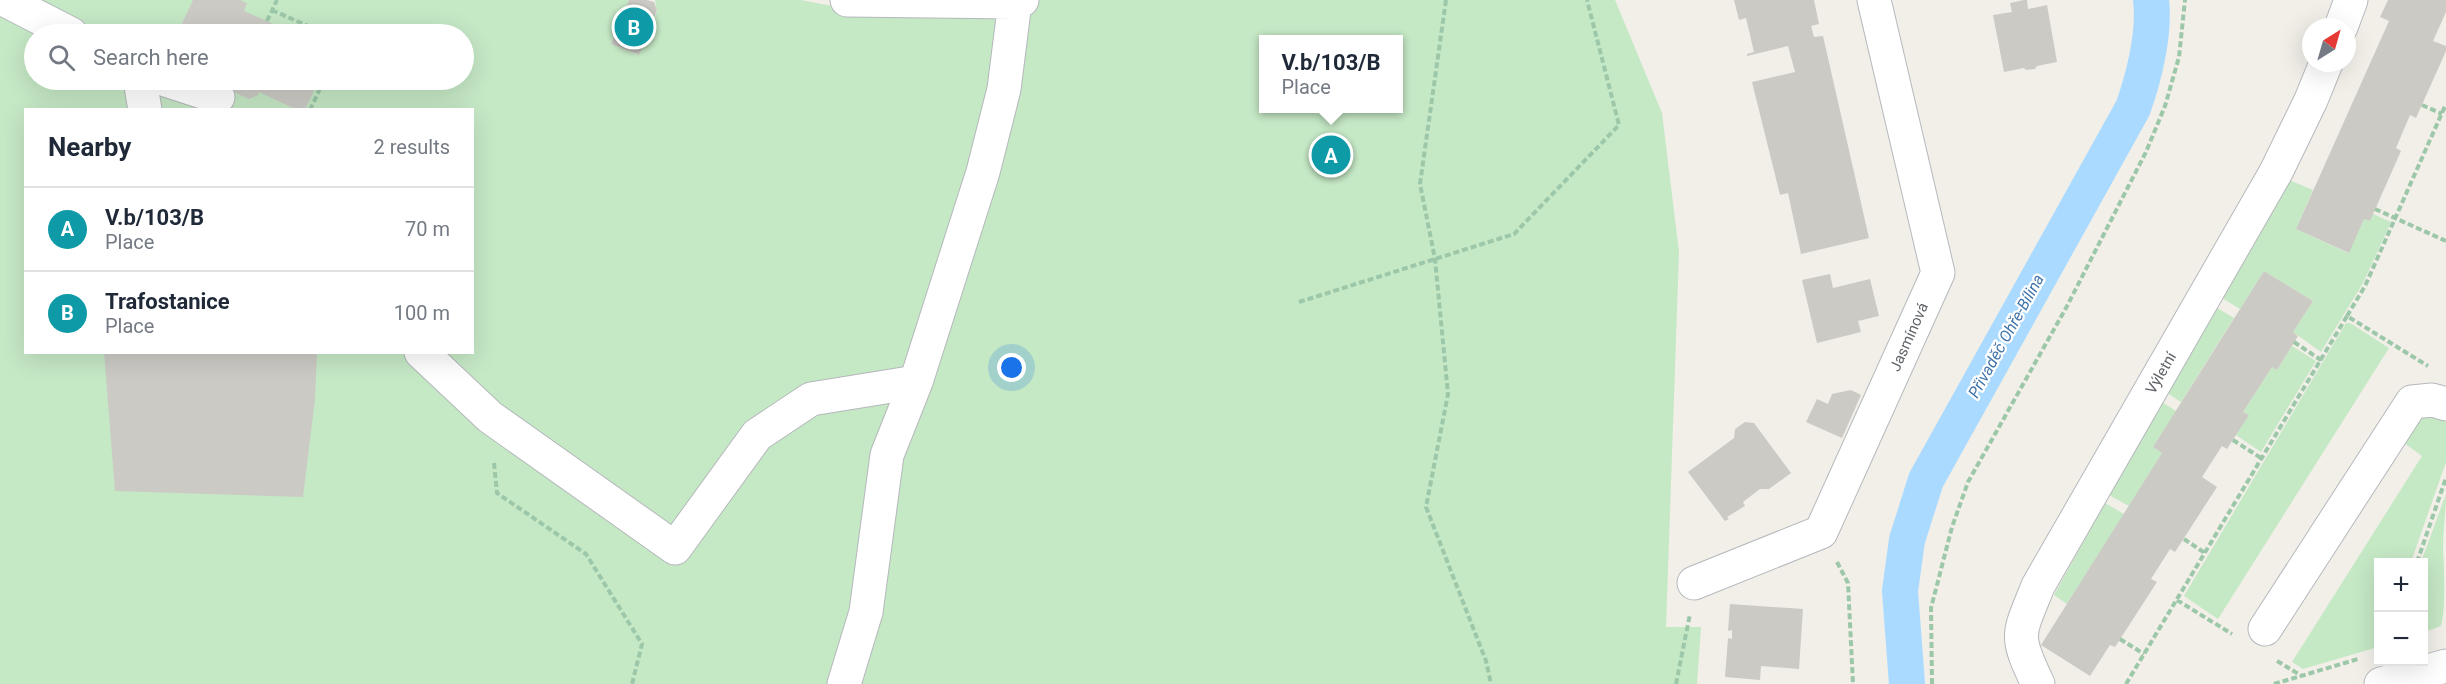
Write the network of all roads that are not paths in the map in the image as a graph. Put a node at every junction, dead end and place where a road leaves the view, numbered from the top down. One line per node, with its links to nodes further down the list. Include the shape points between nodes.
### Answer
1 (5, 0): 7 (street)
2 (847, 0): 5 (street)
3 (1874, 0): 16 (street, Jasmínová, via 1938,273 1821,532)
4 (2351, 0): 6 (street)
5 (1019, 1): 14 (street, via 1004,89 983,172)
6 (2344, 18)
7 (51, 24)
8 (2322, 72): 21 (street, Výletní, via 2276,172 2038,586 2020,636 2022,650)
9 (142, 90): 12 (street)
10 (197, 90): 11 (street)
11 (218, 97)
12 (145, 108)
13 (423, 354): 14 (street, via 490,417 675,548 757,435 811,399)
14 (915, 382): 20 (street, via 887,455 866,612)
15 (2446, 404): 17 (street, via 2432,400 2412,402)
16 (1694, 583)
17 (2265, 629)
18 (2446, 666): 19 (street)
19 (2374, 670)
20 (844, 684)
21 (2038, 684)

